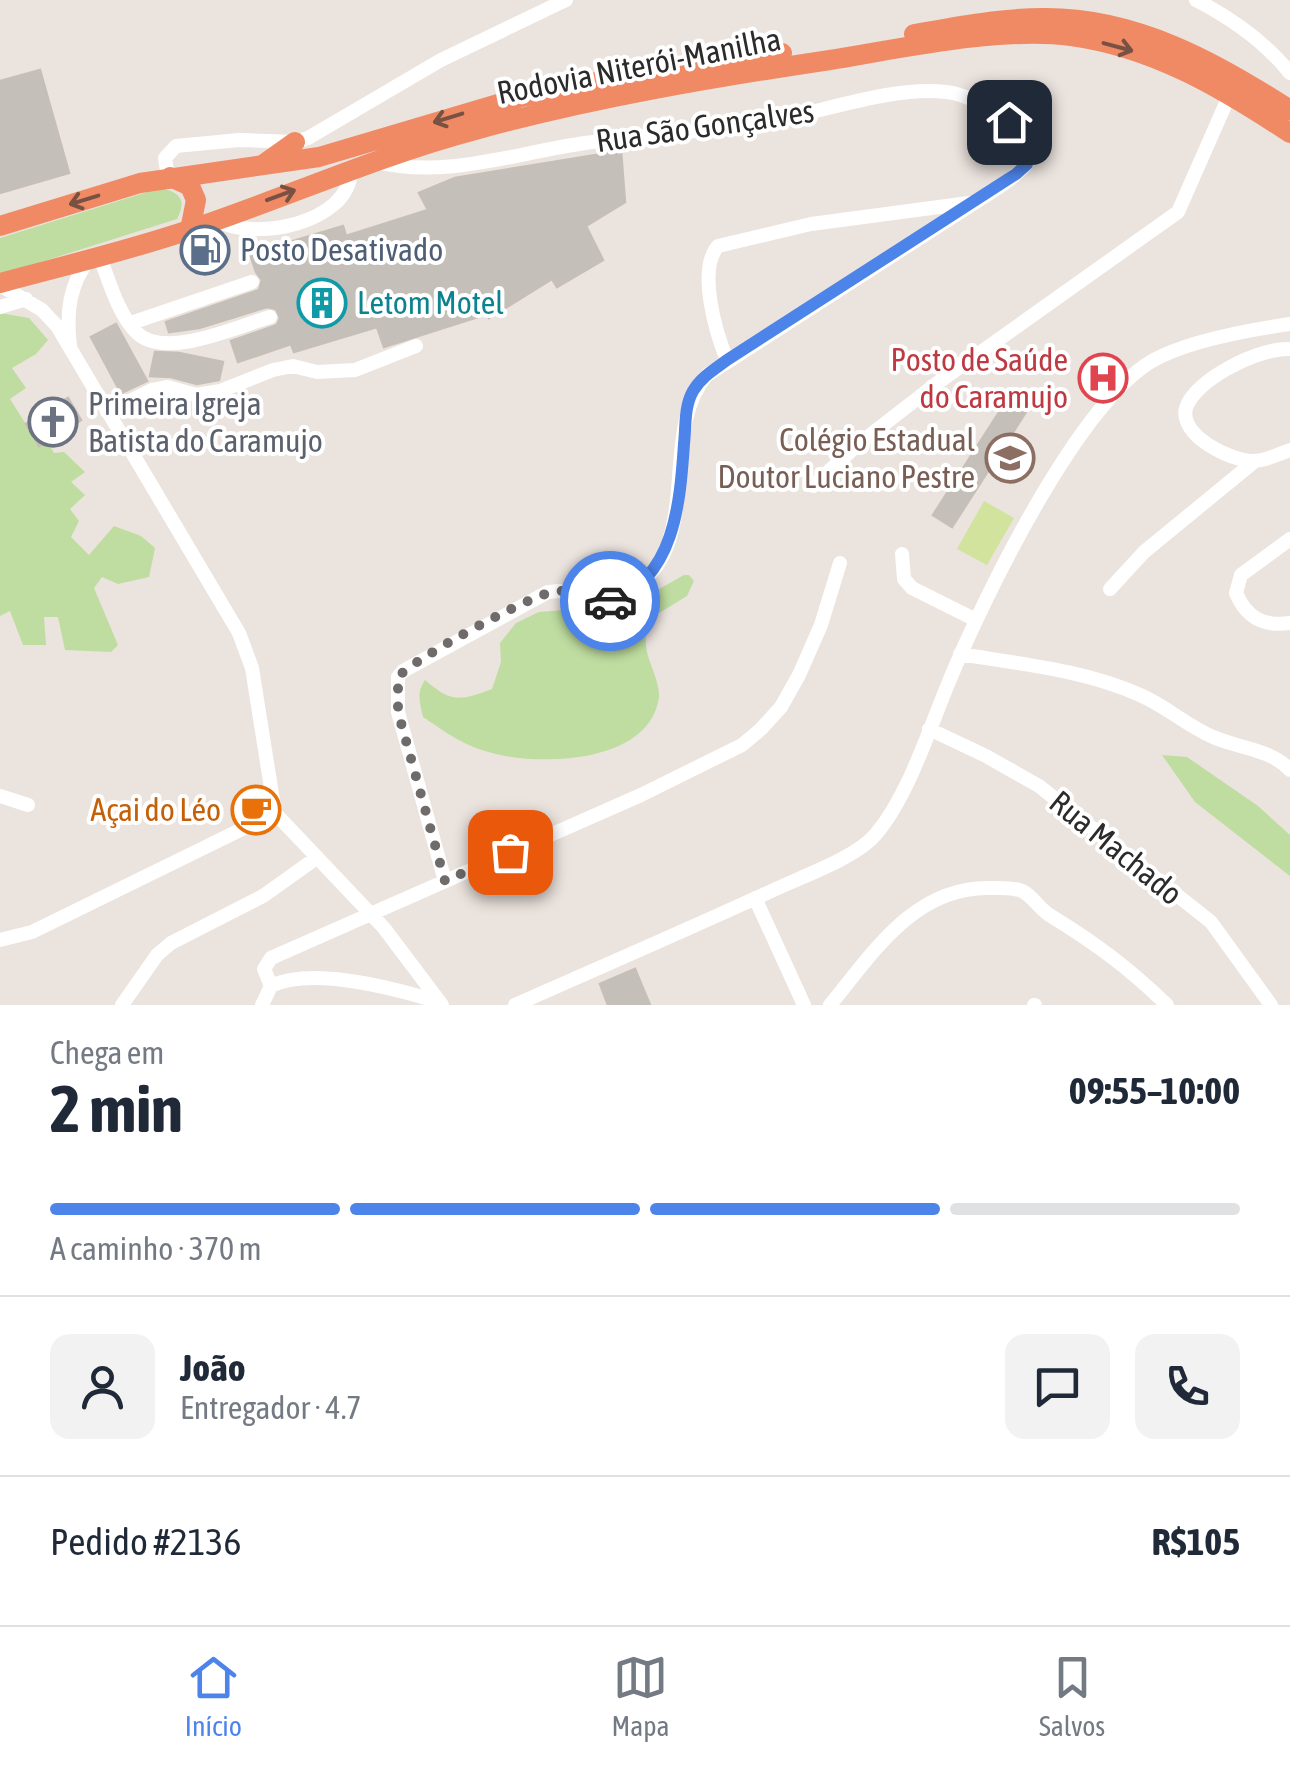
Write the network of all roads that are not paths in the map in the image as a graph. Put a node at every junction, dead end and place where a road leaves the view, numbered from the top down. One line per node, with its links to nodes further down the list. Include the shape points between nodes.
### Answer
1 (566, 0): 3 (street)
2 (1196, 0): 4 (street, via 1274,52)
3 (540, 5): 8 (street)
4 (1290, 73)
5 (1230, 94): 7 (highway, Rodovia Niterói-Manilha); 9 (highway, Rodovia Niterói-Manilha, one-way to 5, via 599,98 914,46 1040,34 1112,44 1163,60); 34 (street, via 1178,212 936,384)
6 (1290, 110): 10 (highway, Rodovia Niterói-Manilha, one-way to 10, via 1197,55 1142,33 1095,22 1012,19 610,79 507,101 319,157)
7 (1290, 133)
8 (295, 142): 10 (highway); 12 (street, via 176,146 165,158)
9 (375, 162): 11 (highway, Rodovia Niterói-Manilha); 13 (street, Rua São Gonçalves, via 434,170 946,92 985,106 1026,136 1032,152 1027,164)
10 (261, 166): 12 (highway, Rodovia Niterói-Manilha)
11 (351, 170): 14 (highway, Rodovia Niterói-Manilha, one-way to 11); 14 (street, via 342,198 314,220 242,229)
12 (168, 177): 15 (highway, Rodovia Niterói-Manilha, one-way to 15); 16 (highway, via 190,186 196,200)
13 (973, 203): 30 (street); 30 (street, via 811,224 718,246 709,274)
14 (215, 220): 16 (highway, Rodovia Niterói-Manilha)
15 (0, 226)
16 (190, 230): 17 (highway, Rodovia Niterói-Manilha)
17 (99, 255): 19 (highway, Rodovia Niterói-Manilha); 24 (street); 29 (street, via 74,282)
18 (252, 282): 22 (street)
19 (0, 284): 20 (street)
20 (26, 299): 21 (street); 29 (street, via 57,326)
21 (0, 307)
22 (155, 315): 24 (street); 26 (street)
23 (270, 316): 26 (street)
24 (130, 322): 26 (street, via 141,336)
25 (1290, 324): 39 (street, via 1185,348 1137,372 1074,445)
26 (164, 344)
27 (416, 346): 31 (street, via 355,370 293,366 220,391 152,390)
28 (1290, 349): 33 (street, via 1242,359 1186,405 1189,427 1206,444)
29 (71, 352): 31 (street)
30 (727, 360): 48 (street, via 694,390 666,552 642,582 611,602 560,590 530,599 398,677 398,712)
31 (107, 412): 46 (street, via 240,633 252,668)
32 (1290, 450): 33 (street)
33 (1255, 462): 38 (street, via 1144,552)
34 (813, 486)
35 (1290, 539): 40 (street, via 1242,574 1236,593 1243,610 1261,622)
36 (902, 554): 39 (street, via 912,588)
37 (840, 563): 48 (street, via 798,676 762,729 707,764)
38 (1110, 589)
39 (976, 620): 41 (street)
40 (1290, 623)
41 (960, 654): 42 (street); 43 (street, via 1104,682)
42 (930, 729): 49 (street, via 875,836); 60 (street, Rua Machado, via 1039,786 1212,922)
43 (1290, 770)
44 (0, 796): 45 (street)
45 (28, 805)
46 (275, 813): 47 (street); 51 (street, via 32,932)
47 (315, 858): 50 (street); 54 (street, via 263,896 171,942)
48 (445, 881): 50 (street)
49 (754, 898): 56 (street); 57 (street)
50 (372, 915): 52 (street, via 271,958 264,969); 53 (street)
51 (0, 940)
52 (271, 986): 53 (street, via 284,980 360,983); 55 (street)
53 (441, 1004)
54 (122, 1005)
55 (262, 1005)
56 (515, 1005)
57 (804, 1005)
58 (830, 1005): 59 (street, via 885,936 915,911 972,887 1020,890 1116,958)
59 (1167, 1005)
60 (1270, 1005)

